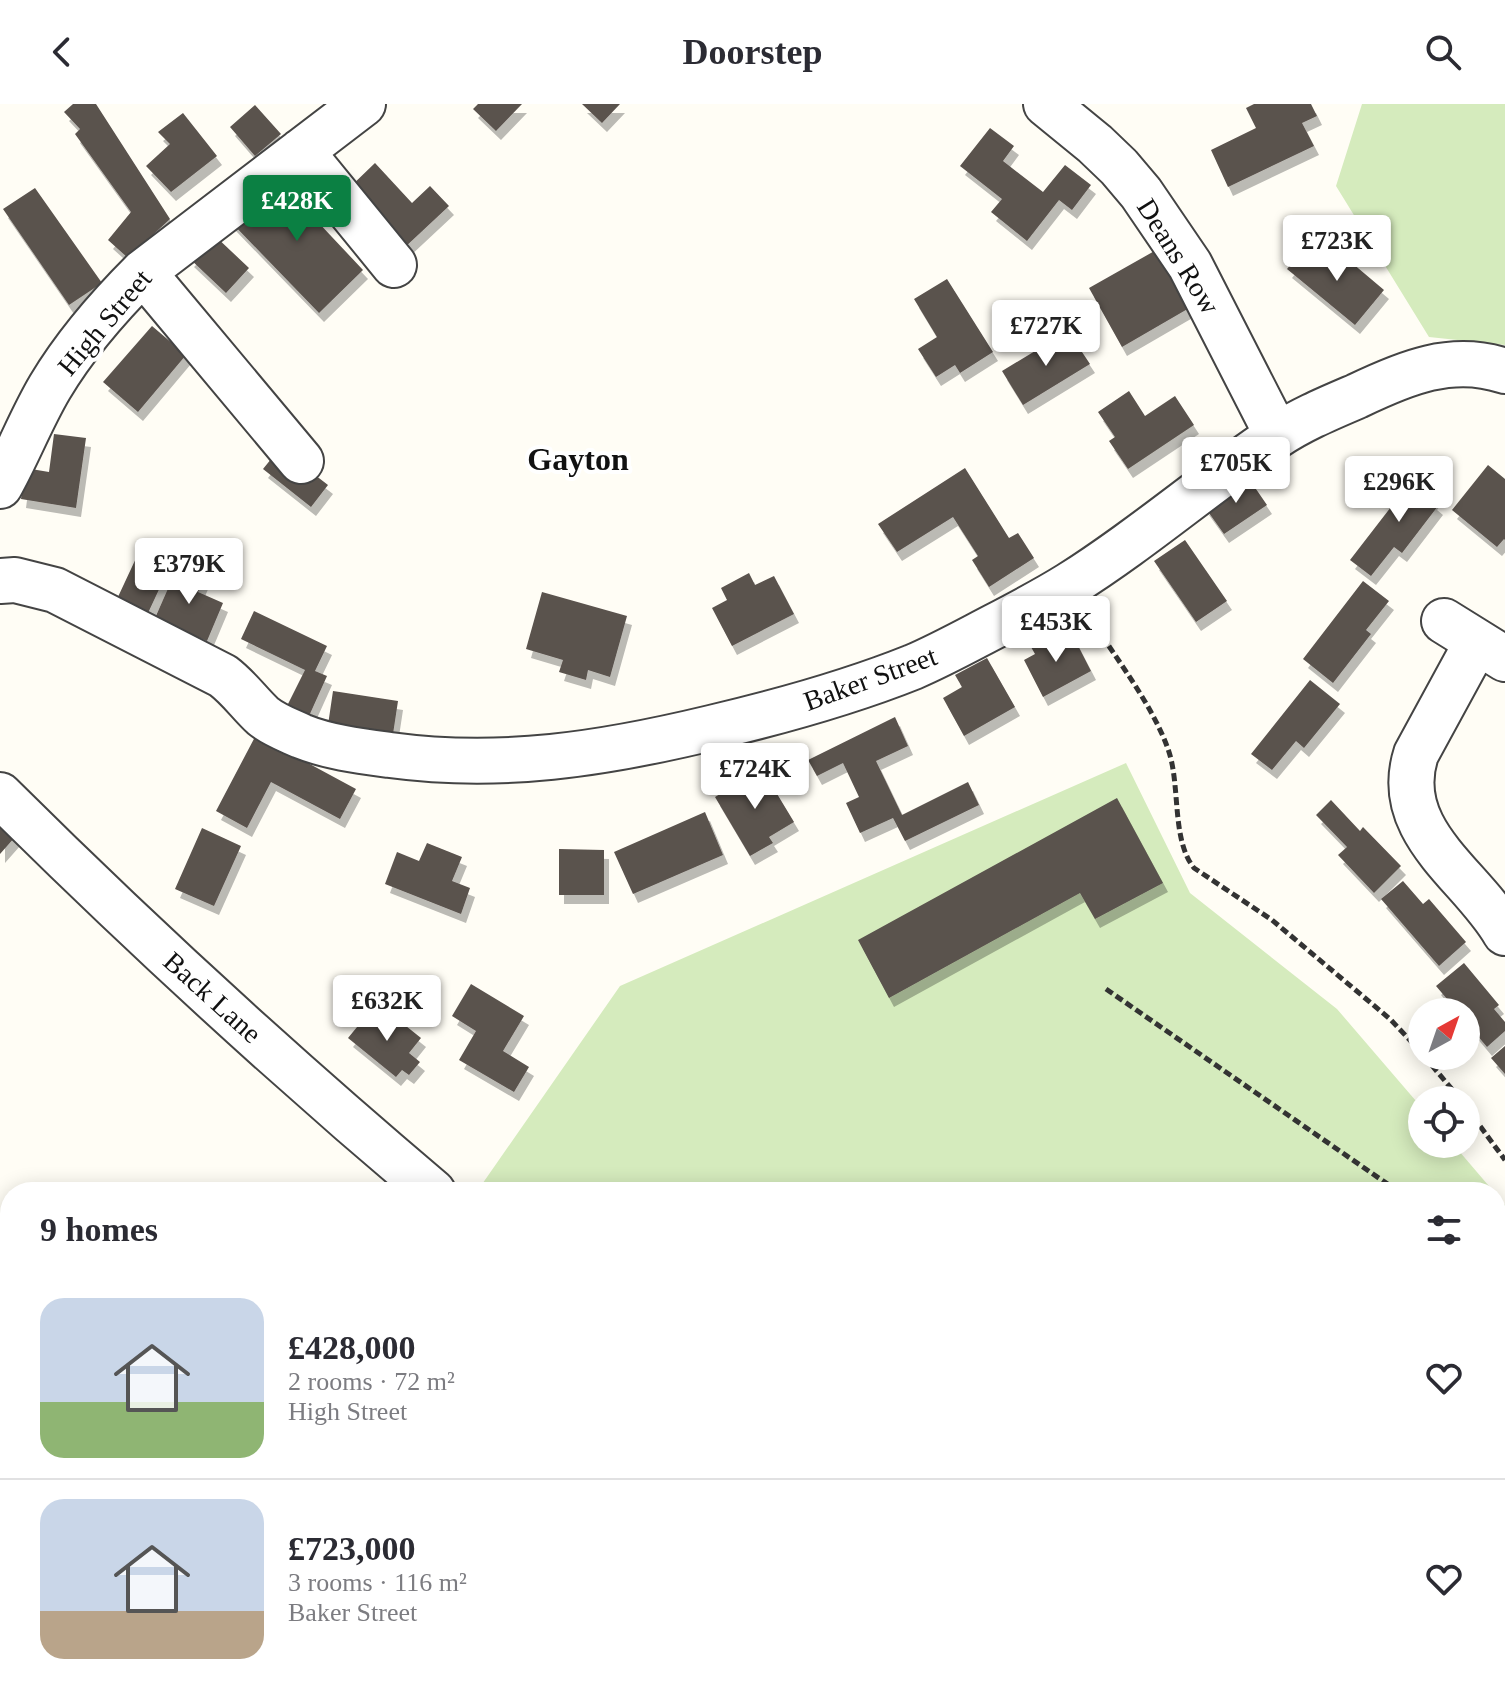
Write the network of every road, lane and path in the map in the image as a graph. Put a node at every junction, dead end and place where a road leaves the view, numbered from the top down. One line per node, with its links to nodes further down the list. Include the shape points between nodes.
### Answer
1 (363, 104): 3 (street, High Street)
2 (1046, 104): 7 (street, Deans Row, via 1095,144 1141,193 1190,265)
3 (301, 151): 4 (street); 5 (street, High Street)
4 (394, 265)
5 (143, 272): 8 (street); 9 (street, High Street, via 51,386)
6 (1505, 371): 7 (street, Baker Street, via 1471,364 1433,366 1399,376)
7 (1277, 435): 11 (street, Baker Street)
8 (301, 461)
9 (0, 486)
10 (5, 570): 11 (street, Baker Street, via 223,676 264,716 304,737 365,752 480,762 648,743 751,719 914,666)
11 (1069, 585): 16 (path, via 1160,730 1172,766 1187,859 1339,974)
12 (1476, 641): 14 (street, via 1416,754 1412,798 1434,846)
13 (0, 795): 21 (street, Back Lane, via 86,881)
14 (1505, 933)
15 (1106, 989): 22 (path)
16 (1408, 1039)
17 (1436, 1070): 18 (path)
18 (1449, 1086)
19 (1480, 1126): 20 (path)
20 (1505, 1160)
21 (421, 1182)
22 (1385, 1182)

